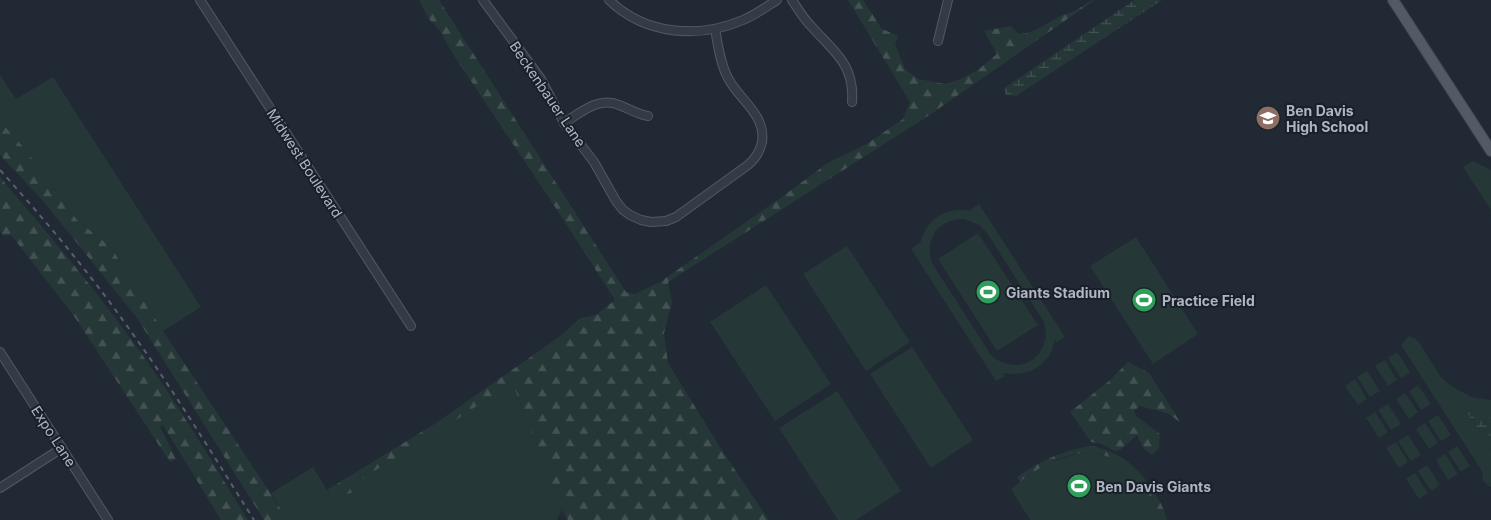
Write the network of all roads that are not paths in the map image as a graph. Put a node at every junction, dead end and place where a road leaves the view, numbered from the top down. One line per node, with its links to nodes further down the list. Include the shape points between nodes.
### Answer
1 (200, 0): 14 (street, Midwest Boulevard)
2 (483, 0): 12 (street, Beckenbauer Lane, via 541,79)
3 (609, 0): 8 (street, via 625,13 653,26 675,31)
4 (777, 0): 8 (street, via 745,19)
5 (792, 0): 10 (street, via 808,23 844,62 851,83)
6 (948, 0): 9 (street)
7 (1394, 0): 13 (main road)
8 (715, 28): 12 (street, Beckenbauer Lane, via 726,76 760,123 760,150 748,165 682,213 655,222 634,218 621,208 594,162)
9 (938, 41)
10 (852, 102)
11 (648, 116): 12 (street, via 613,102 601,102)
12 (564, 123)
13 (1489, 144)
14 (411, 326)
15 (0, 352): 16 (street, Expo Lane)
16 (62, 448): 17 (street); 18 (street, Expo Lane)
17 (0, 488)
18 (108, 520)

